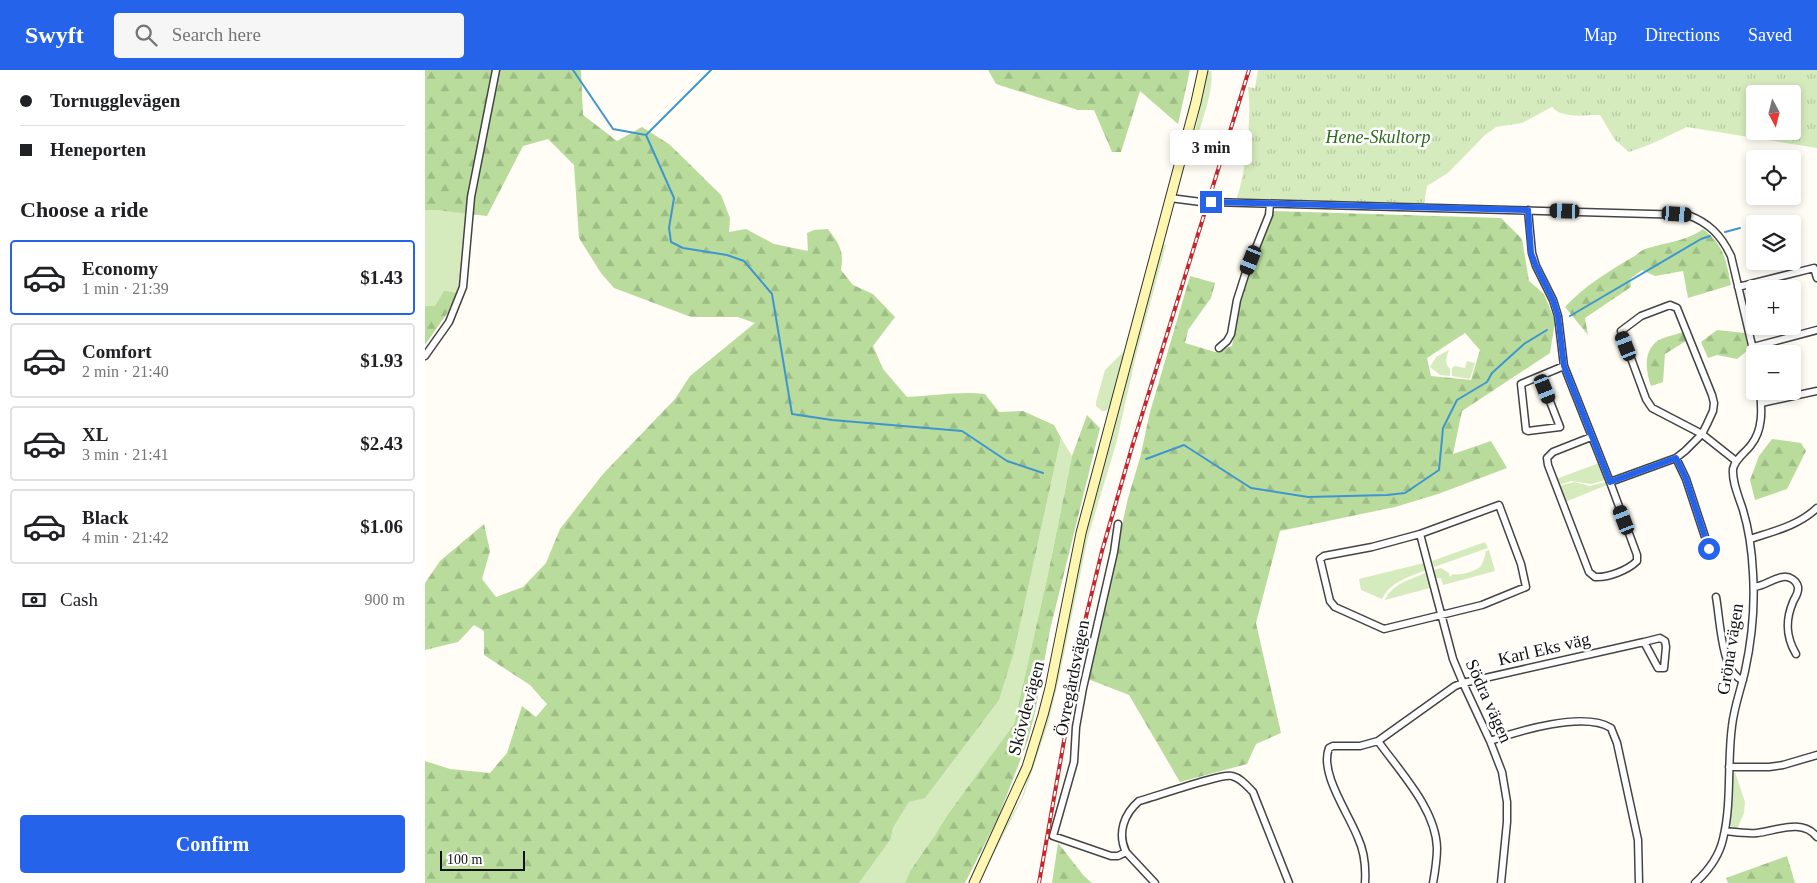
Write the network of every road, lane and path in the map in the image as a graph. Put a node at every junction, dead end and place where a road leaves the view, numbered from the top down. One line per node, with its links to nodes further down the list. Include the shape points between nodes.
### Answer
1 (497, 70): 14 (street, via 471,197 463,287 449,322)
2 (1203, 70): 3 (main road, Skövdevägen)
3 (1171, 198): 4 (street); 44 (main road, Skövdevägen, via 1081,533 1050,688 1030,758)
4 (1201, 202)
5 (1211, 202): 6 (street)
6 (1270, 204): 7 (street); 13 (street, via 1269,215 1241,287 1231,334)
7 (1528, 210): 9 (street, via 1688,215 1706,223 1724,241); 15 (street, via 1531,253 1558,316)
8 (1817, 278): 9 (street, via 1815,268)
9 (1738, 287): 11 (street)
10 (1817, 330): 12 (street)
11 (1752, 345)
12 (1761, 345)
13 (1219, 348)
14 (425, 356)
15 (1564, 366): 16 (street); 21 (street)
16 (1540, 376): 16 (street, via 1521,384 1528,431 1560,427)
17 (1817, 391): 19 (street)
18 (1761, 400): 19 (street)
19 (1761, 403): 23 (street, via 1759,433)
20 (1702, 434): 20 (street, via 1652,408 1622,336 1621,331 1656,309 1671,305 1677,308 1712,395 1713,411); 22 (street); 23 (street)
21 (1591, 437): 24 (street); 24 (street, via 1553,452 1547,458 1589,572 1595,577 1632,566 1637,561)
22 (1676, 458): 24 (street); 29 (street)
23 (1736, 461): 28 (street, Gröna vägen, via 1733,479)
24 (1610, 482)
25 (1817, 508): 28 (street, via 1794,524)
26 (1118, 524): 43 (street, Övregårdsvägen, via 1083,688 1074,762 1053,836 1111,856)
27 (1420, 534): 32 (street, Södra vägen); 32 (street, via 1499,505 1521,564 1526,587 1488,603); 32 (street, via 1324,556 1321,563 1330,601 1335,607 1385,630)
28 (1750, 539): 30 (street, Gröna vägen)
29 (1709, 549)
30 (1754, 587): 34 (street, via 1783,577 1797,584 1798,592 1787,627 1789,642); 35 (street, Gröna vägen, via 1751,637)
31 (1716, 598): 35 (street, via 1728,665 1735,676)
32 (1442, 615): 36 (street, Södra vägen)
33 (1644, 642): 33 (street, Karl Eks väg, via 1660,638 1665,641 1665,668 1658,668); 36 (street, Karl Eks väg)
34 (1796, 654)
35 (1743, 680): 40 (street, Gröna vägen, via 1732,727)
36 (1463, 683): 37 (street, Karl Eks väg); 38 (street, Södra vägen)
37 (1378, 741): 47 (street, via 1360,746 1333,746 1327,752 1329,775 1361,846); 48 (street, via 1433,824 1437,848)
38 (1490, 741): 49 (street, Södra vägen, via 1502,772 1507,802); 50 (street, via 1533,727 1564,723 1600,723 1611,728 1617,742 1638,840)
39 (1817, 755): 40 (street, via 1769,767)
40 (1729, 767): 41 (street, Gröna vägen)
41 (1725, 831): 42 (street, via 1751,833 1794,826 1809,829); 51 (street, Gröna vägen, via 1716,858)
42 (1817, 837)
43 (1126, 852): 45 (street); 46 (street, via 1123,824 1129,810 1139,802 1232,776 1243,781 1253,792)
44 (974, 883)
45 (1155, 883)
46 (1289, 883)
47 (1365, 883)
48 (1433, 883)
49 (1501, 883)
50 (1639, 883)
51 (1695, 883)

